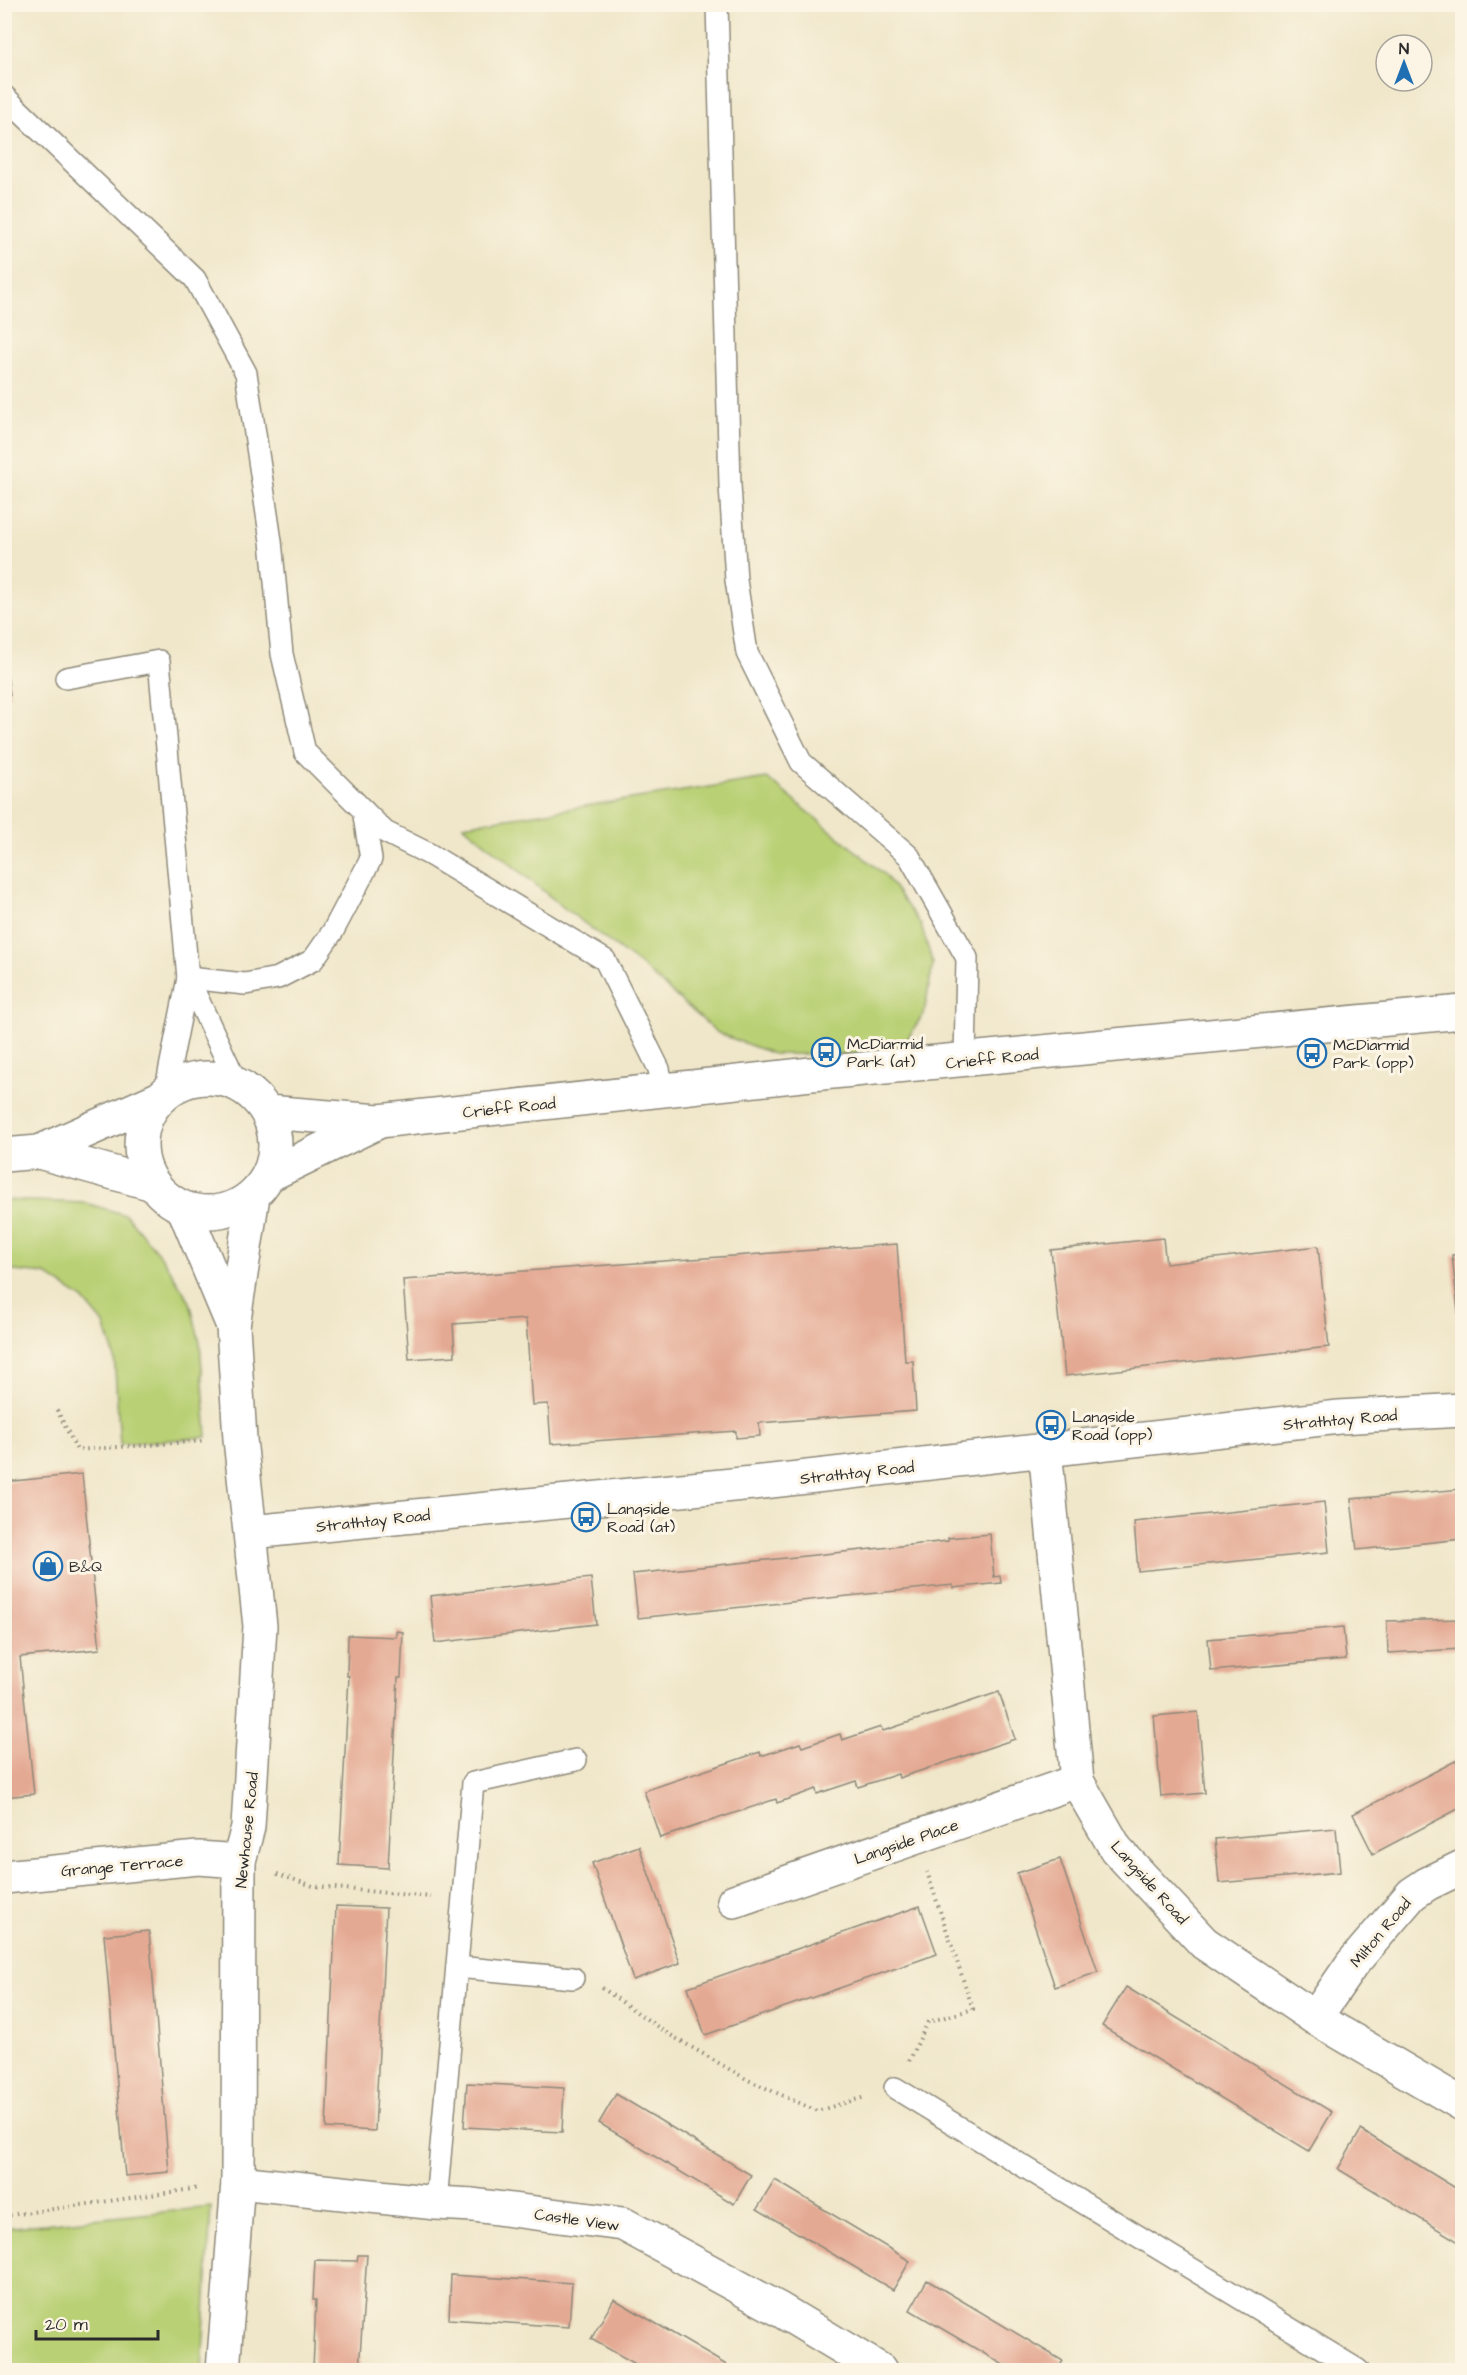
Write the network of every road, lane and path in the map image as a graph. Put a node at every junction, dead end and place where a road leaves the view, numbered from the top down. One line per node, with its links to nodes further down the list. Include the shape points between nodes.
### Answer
1 (717, 4): 7 (lane, via 730,485 736,580 747,653 801,762 909,856 967,958)
2 (4, 96): 4 (lane, via 195,279 246,373 271,541 282,654 306,752)
3 (66, 678): 5 (lane, via 159,662)
4 (363, 810): 5 (lane, via 371,859 313,960 278,978 245,984); 9 (lane, via 385,832 429,854 605,960 659,1069)
5 (188, 978): 8 (lane); 10 (lane)
6 (1462, 1012): 7 (main road, Crieff Road)
7 (965, 1060): 9 (main road, Crieff Road)
8 (237, 1083): 10 (main road, via 217,1078 195,1079); 11 (main road)
9 (663, 1090): 12 (main road, Crieff Road)
10 (162, 1096): 13 (main road); 15 (main road, via 143,1127 141,1141 142,1157)
11 (267, 1112): 12 (main road, Crieff Road); 16 (main road, via 275,1132 275,1155)
12 (379, 1121): 16 (main road, Crieff Road)
13 (39, 1152): 14 (main road); 15 (main road)
14 (4, 1155)
15 (153, 1184): 17 (main road)
16 (261, 1186): 17 (main road, via 234,1207 214,1213); 18 (main road, Newhouse Road)
17 (184, 1209): 18 (main road, Newhouse Road)
18 (233, 1326): 21 (main road, Newhouse Road)
19 (57, 1410): 21 (path, via 77,1450)
20 (1462, 1410): 22 (main road, Strathtay Road, via 1339,1417)
21 (240, 1439): 23 (main road, Newhouse Road)
22 (1042, 1451): 23 (main road, Strathtay Road); 25 (main road, Langside Road, via 1047,1469)
23 (251, 1532): 27 (main road, Newhouse Road, via 260,1626 248,1827)
24 (576, 1760): 30 (lane, via 473,1783)
25 (1077, 1781): 26 (main road, Langside Place); 34 (main road, Langside Road, via 1116,1849 1204,1943)
26 (916, 1838): 31 (main road, Langside Place); 35 (path, via 973,2009 928,2022)
27 (239, 1861): 29 (main road, Grange Terrace, via 198,1858); 30 (path, via 313,1886); 37 (main road, Newhouse Road)
28 (1462, 1867): 34 (main road, Milton Road, via 1412,1894 1352,1964)
29 (4, 1877)
30 (463, 1900): 32 (lane)
31 (734, 1901)
32 (457, 1967): 33 (lane); 38 (lane)
33 (573, 1978): 35 (path, via 602,1987 665,2032 748,2080 817,2111)
34 (1315, 2018): 36 (main road, Langside Road)
35 (895, 2088): 42 (lane)
36 (1462, 2104)
37 (238, 2182): 38 (main road, Castle View); 39 (path); 40 (main road, Newhouse Road)
38 (436, 2203): 41 (main road, Castle View, via 623,2224 777,2308)
39 (4, 2216)
40 (223, 2370)
41 (880, 2370)
42 (1358, 2370)

